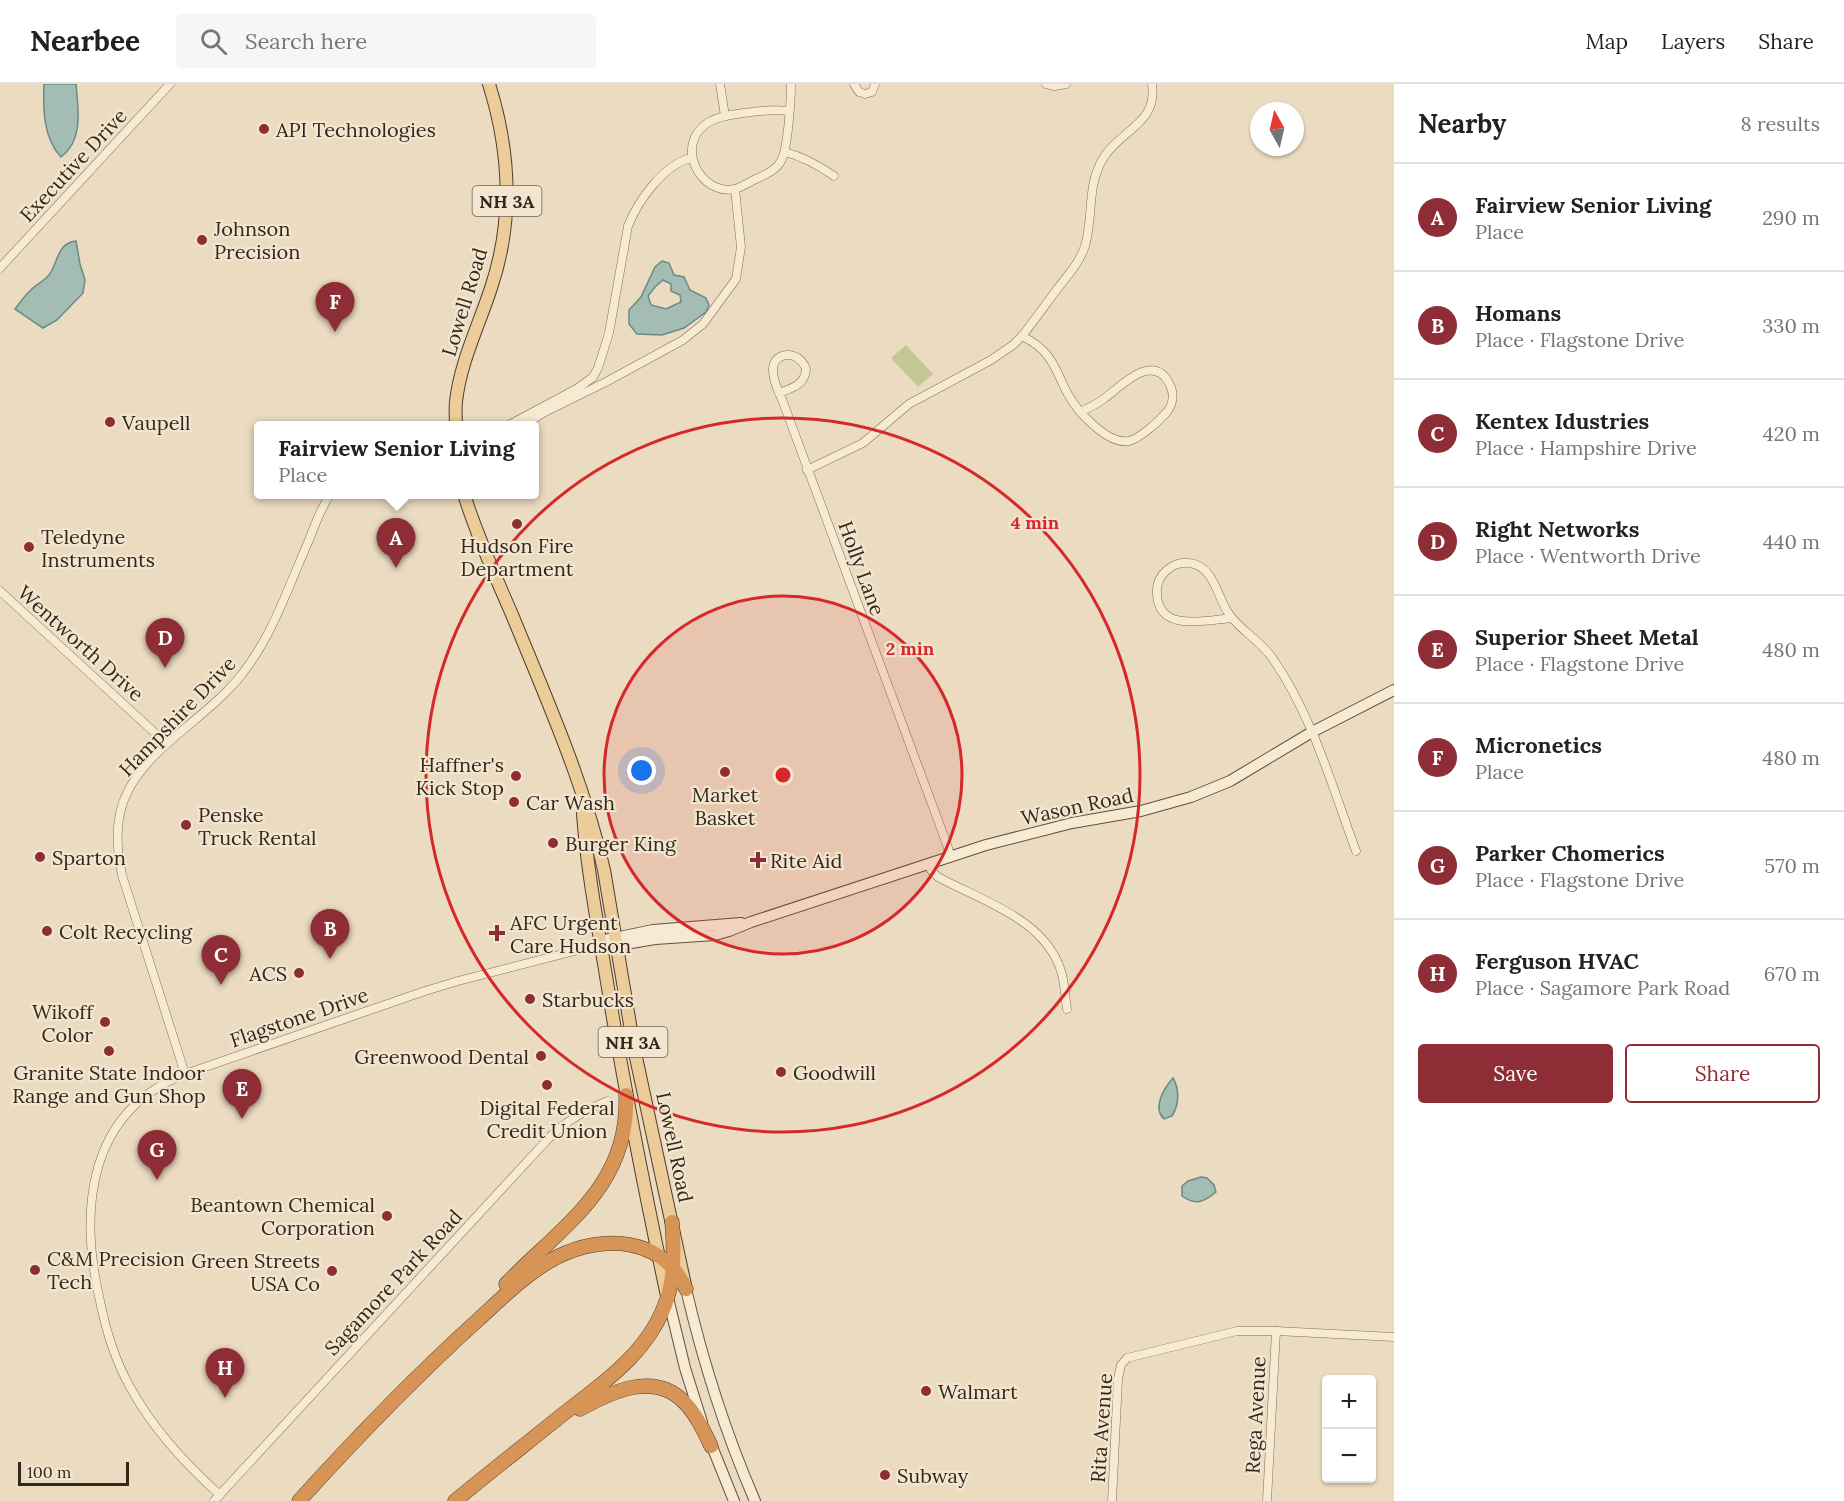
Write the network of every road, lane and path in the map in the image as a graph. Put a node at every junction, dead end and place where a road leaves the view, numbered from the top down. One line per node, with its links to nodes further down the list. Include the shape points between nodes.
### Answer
1 (170, 84): 16 (street, Executive Drive)
2 (489, 84): 22 (main road, Lowell Road / NH 3A, via 506,164 505,235 460,382)
3 (720, 84): 11 (street)
4 (790, 84): 10 (street)
5 (854, 84): 6 (street, via 865,94 872,92)
6 (875, 84)
7 (1046, 84): 8 (street)
8 (1066, 84)
9 (1152, 84): 17 (street, via 1148,113 1110,149 1096,171 1088,236 1079,259)
10 (789, 111): 11 (street); 12 (street)
11 (725, 116): 13 (street, via 698,131)
12 (785, 152): 14 (street, via 815,163); 15 (street, via 771,170)
13 (691, 158): 15 (street, via 706,182 718,188); 18 (street, via 682,160 654,184 633,213 609,333)
14 (834, 176)
15 (735, 189): 19 (street, via 740,262 736,279 723,299 703,324 683,340)
16 (0, 268)
17 (1022, 336): 21 (street, via 1050,357); 25 (street, via 991,360 909,404 863,443)
18 (598, 368): 19 (street); 23 (street, via 578,388)
19 (606, 382): 24 (street)
20 (779, 393): 20 (street, Holly Lane, via 773,366 784,355 795,356 806,369 803,380); 25 (street, Holly Lane)
21 (1080, 412): 21 (street, via 1110,437 1130,441 1164,415 1172,401 1172,390 1160,374 1143,371)
22 (456, 421)
23 (516, 421)
24 (530, 421)
25 (807, 470): 35 (street, Holly Lane)
26 (328, 499): 32 (street, Hampshire Drive, via 274,621 252,660 231,687)
27 (465, 499): 33 (main road, Lowell Road / NH 3A)
28 (0, 591): 32 (street, Wentworth Drive)
29 (1232, 618): 29 (street, via 1203,568 1180,564 1161,577 1157,597 1170,617 1184,622); 31 (street, via 1272,657)
30 (1394, 690): 31 (street, Wason Road)
31 (1312, 732): 34 (street); 35 (street, Wason Road, via 1230,781 1191,797 1038,831)
32 (167, 744): 40 (street, Hampshire Drive, via 128,791 117,841 122,875)
33 (582, 795): 37 (main road, Lowell Road / NH 3A, via 600,854); 38 (main road, Lowell Road / NH 3A)
34 (1356, 851)
35 (951, 856): 36 (street, Wason Road)
36 (929, 864): 37 (street, Wason Road, via 722,933); 39 (street, via 938,877 1019,919 1039,934 1061,972)
37 (616, 942): 38 (street, Wason Road); 43 (main road, Lowell Road / NH 3A)
38 (599, 945): 40 (street, Flagstone Drive, via 436,988); 41 (main road, Lowell Road / NH 3A)
39 (1067, 1009)
40 (185, 1074): 53 (street, Flagstone Drive, via 139,1101 121,1120 104,1149 91,1199 92,1260 104,1320 129,1385 167,1443)
41 (626, 1095): 44 (main road, Lowell Road / NH 3A); 50 (highway, via 620,1147 599,1189)
42 (608, 1101): 53 (street, Sagamore Park Road, via 577,1116 548,1139)
43 (672, 1222): 45 (highway); 46 (main road, Lowell Road / NH 3A)
44 (658, 1255): 45 (highway); 47 (main road, Lowell Road / NH 3A); 50 (highway, via 614,1243 561,1255 526,1278)
45 (673, 1266): 46 (highway); 47 (highway)
46 (686, 1289): 57 (street, Lowell Road / NH 3A, via 718,1408)
47 (668, 1298): 51 (highway, via 652,1330 631,1358); 52 (street, Lowell Road / NH 3A, via 685,1368)
48 (1276, 1330): 49 (street); 58 (street, Rita Avenue, via 1220,1334 1127,1358 1118,1379); 59 (street, Rega Avenue)
49 (1394, 1337)
50 (450, 1346): 54 (highway)
51 (537, 1435): 52 (highway, via 597,1400 646,1385 667,1390 681,1399); 55 (highway)
52 (711, 1446): 56 (street, Lowell Road / NH 3A)
53 (217, 1498)
54 (299, 1501)
55 (455, 1501)
56 (734, 1501)
57 (755, 1501)
58 (1112, 1501)
59 (1267, 1501)

